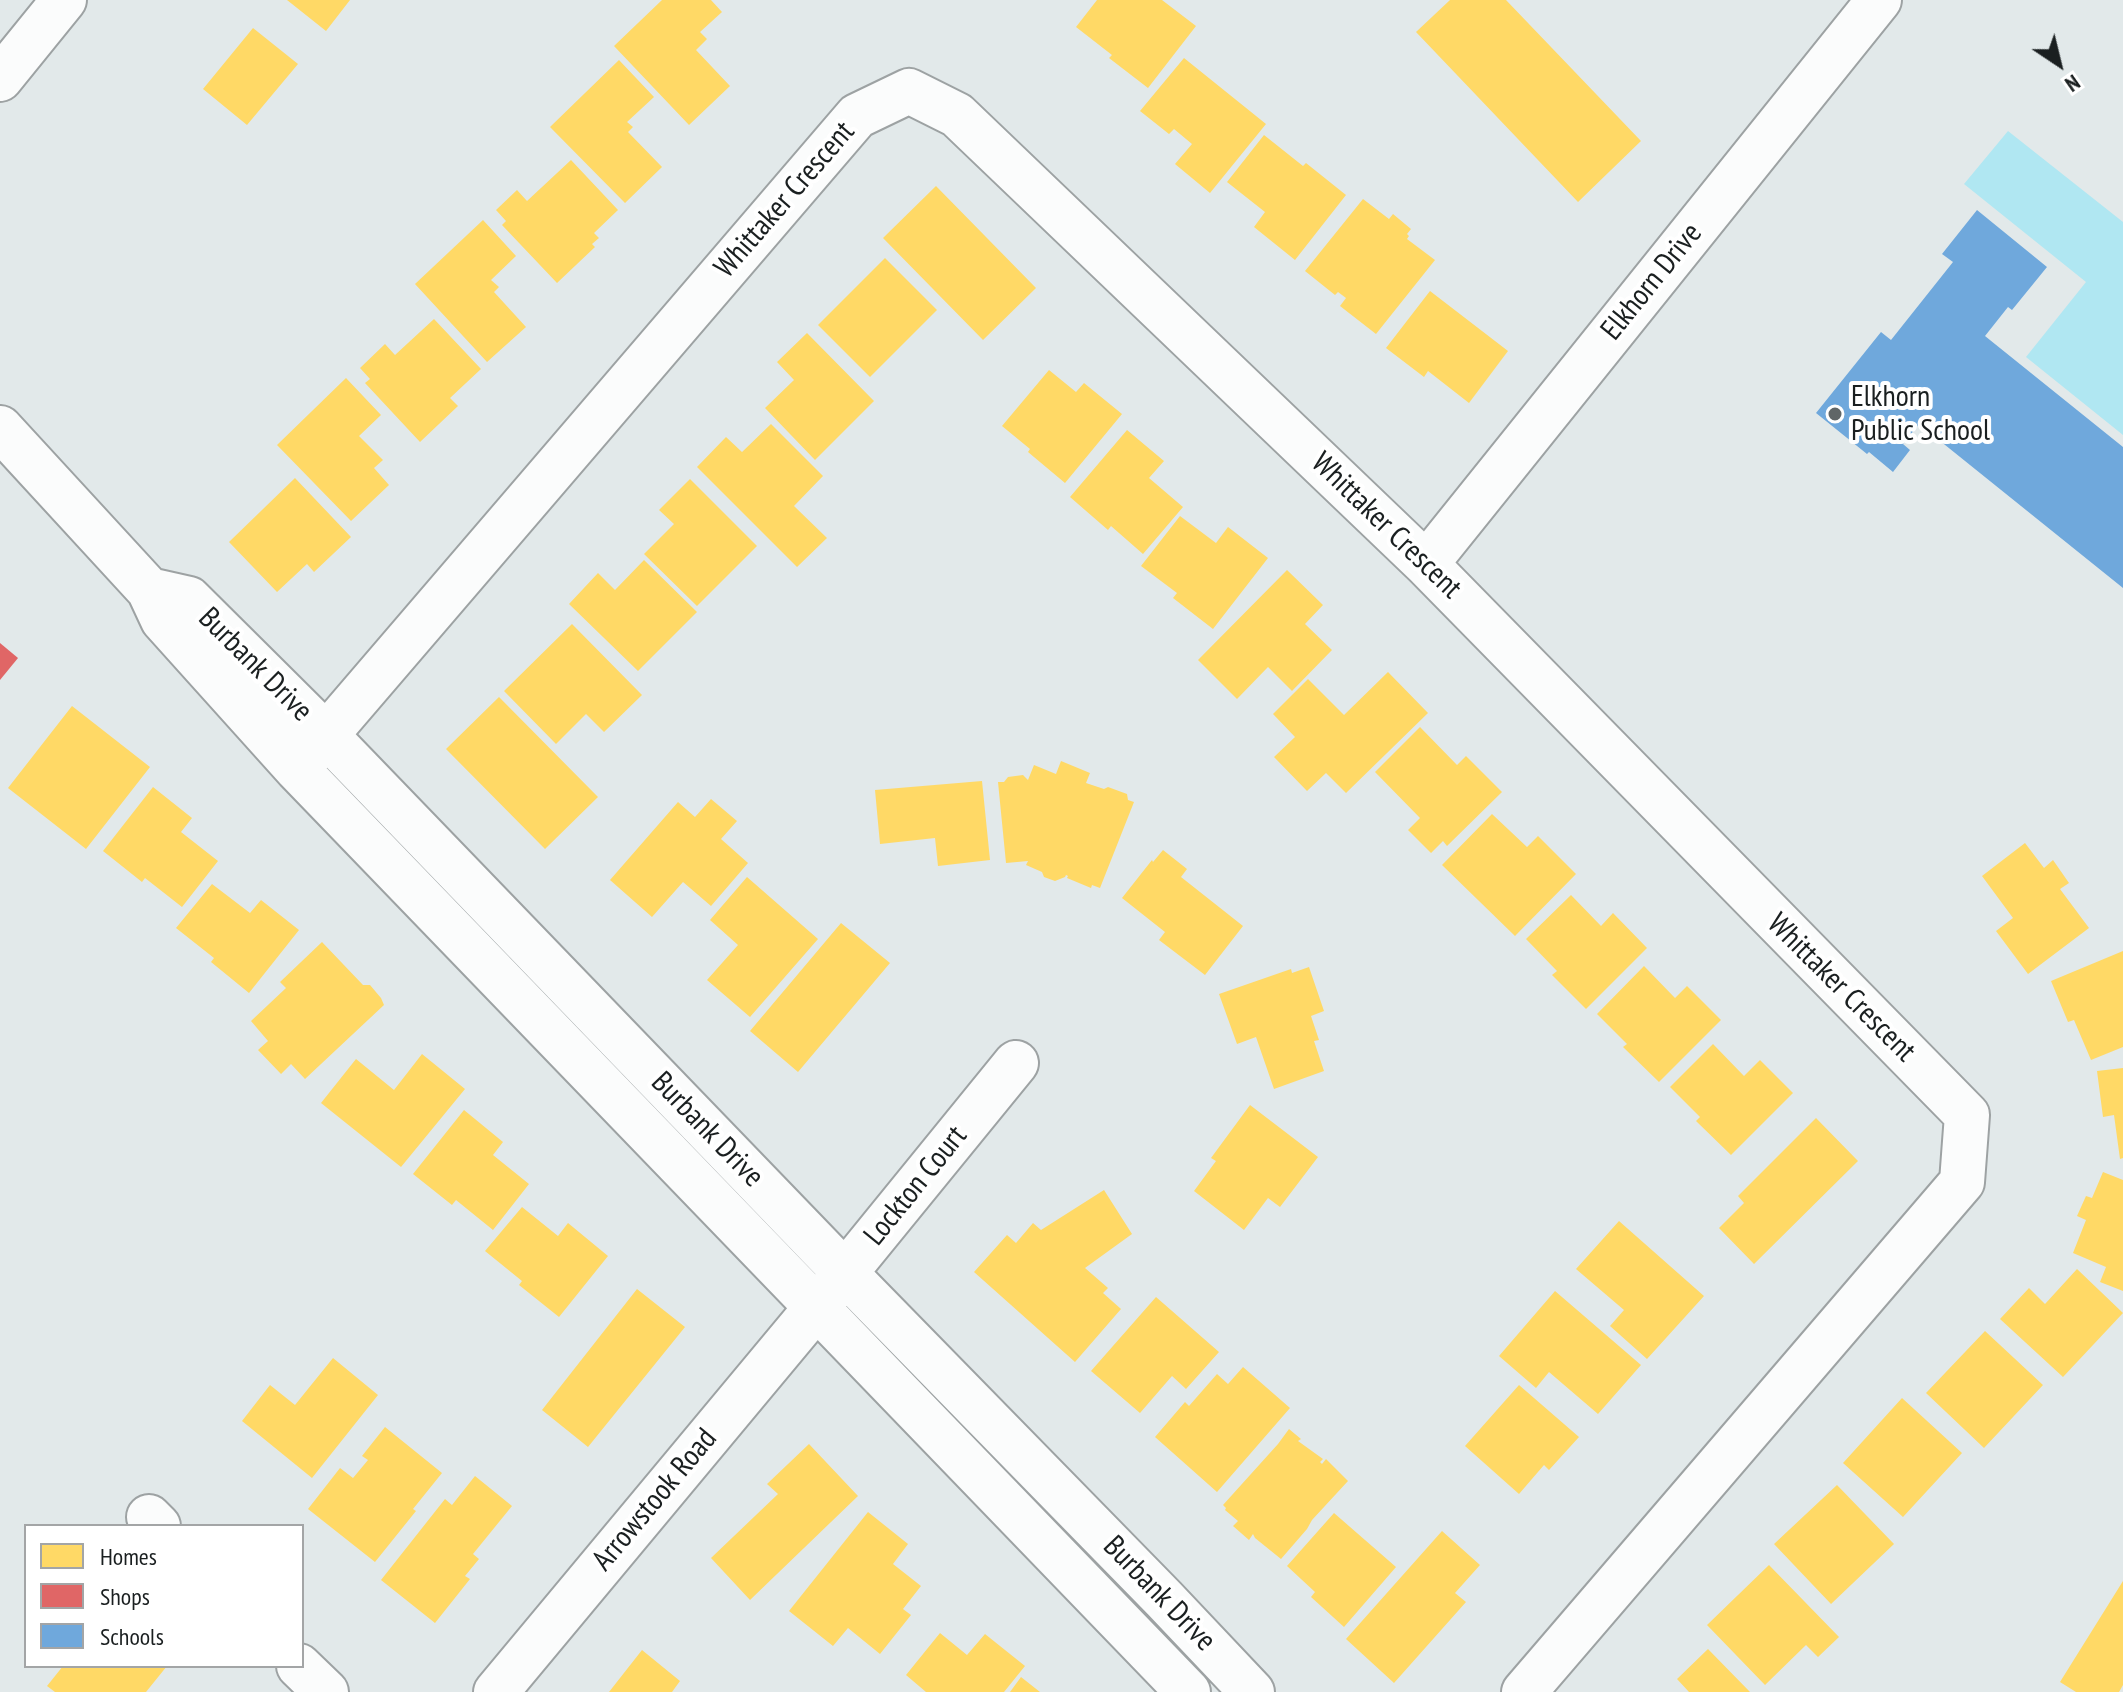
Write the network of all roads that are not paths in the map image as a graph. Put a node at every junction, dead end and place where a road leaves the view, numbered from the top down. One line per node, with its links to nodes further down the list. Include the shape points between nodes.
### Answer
1 (64, 0): 3 (street)
2 (1879, 0): 5 (street, Elkhorn Drive)
3 (0, 79)
4 (0, 428): 6 (street, Burbank Drive)
5 (1426, 564): 7 (street, Whittaker Crescent, via 957,115 909,91 857,116); 17 (street, Whittaker Crescent, via 1967,1115 1962,1182)
6 (149, 590): 7 (street, Burbank Drive, via 189,599); 8 (street, Burbank Drive, via 163,620)
7 (326, 735): 8 (street, Whittaker Crescent); 10 (street, Burbank Drive)
8 (297, 769): 11 (street, Burbank Drive)
9 (1016, 1063): 10 (street, Lockton Court)
10 (845, 1273): 11 (street, Lockton Court); 16 (street, Burbank Drive)
11 (815, 1308): 14 (street, Arrowstook Road); 15 (street, Burbank Drive)
12 (301, 1668): 13 (street)
13 (326, 1692)
14 (496, 1692)
15 (1188, 1692)
16 (1252, 1692)
17 (1524, 1692)

